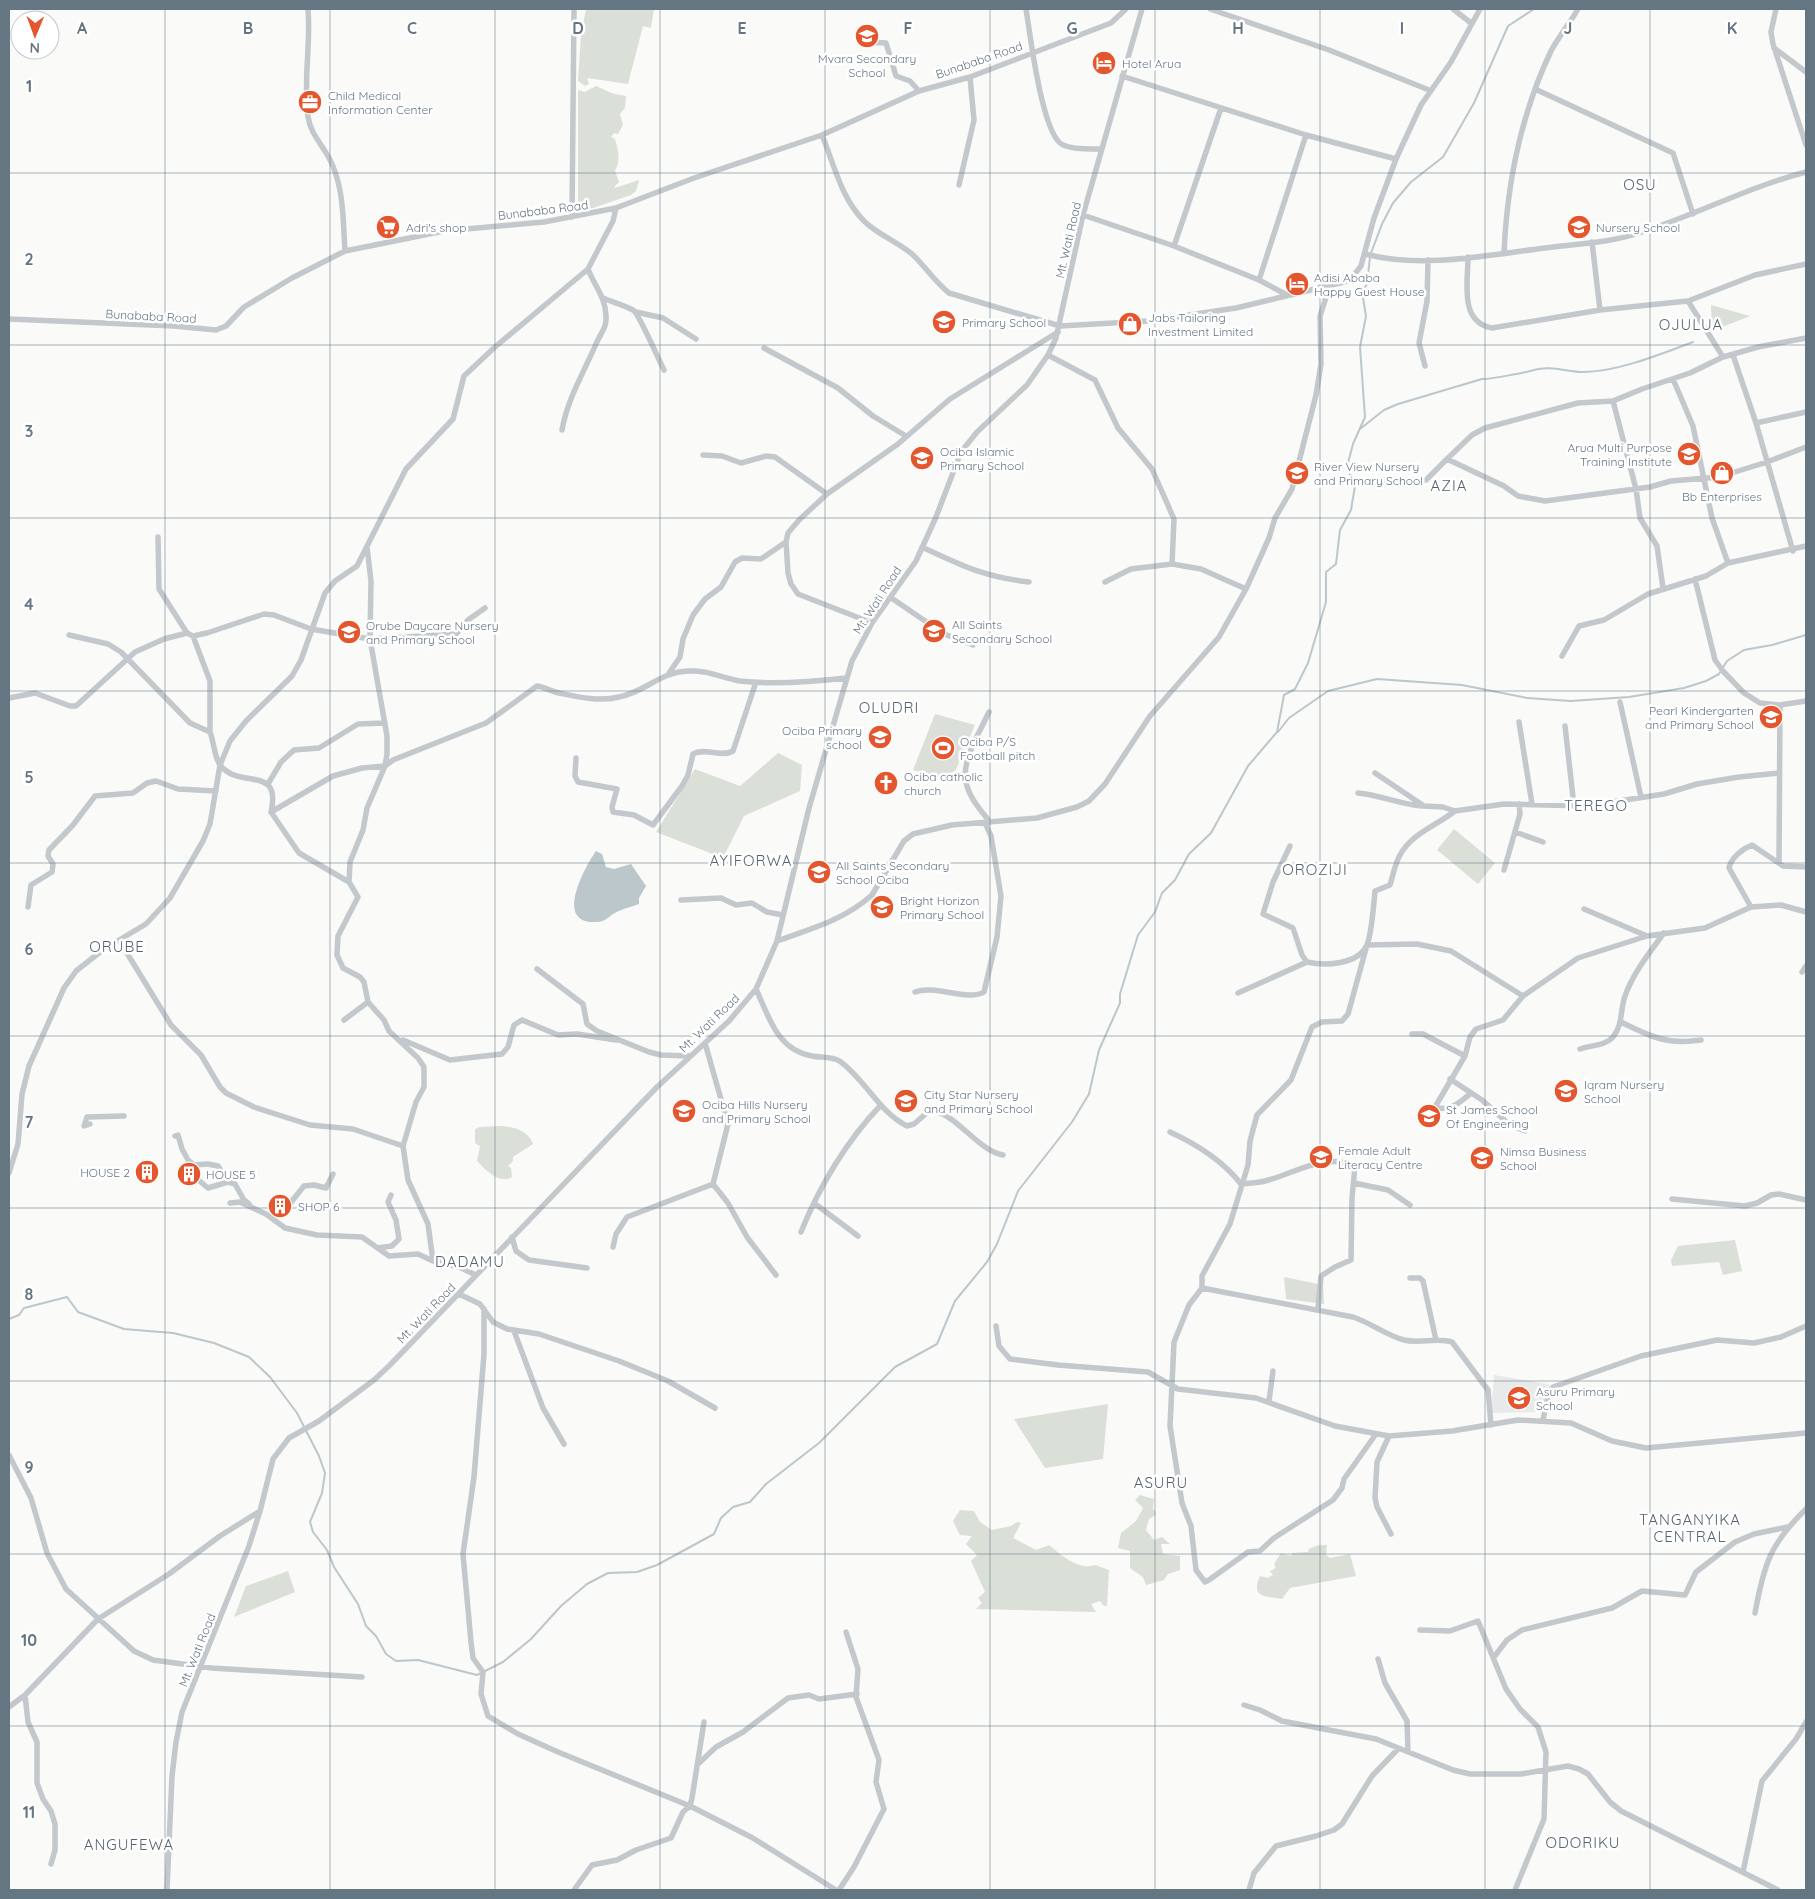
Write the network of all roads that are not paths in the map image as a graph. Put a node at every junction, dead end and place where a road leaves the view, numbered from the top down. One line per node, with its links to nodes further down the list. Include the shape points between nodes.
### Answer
1 (308, 9): 35 (street, via 308,116 311,132 331,162 338,181)
2 (574, 9): 32 (street)
3 (1026, 9): 14 (street)
4 (1126, 9): 14 (street, Bunababa Road, via 1111,22)
5 (1142, 9): 16 (street, Mt. Wati Road)
6 (1210, 9): 19 (street, via 1321,47)
7 (1453, 9): 11 (street)
8 (1480, 9): 11 (street)
9 (1578, 9): 18 (street, via 1552,50)
10 (1776, 9): 13 (street, via 1771,32)
11 (1471, 22): 19 (street, via 1451,62)
12 (866, 42): 20 (street, via 886,43 896,76 910,81)
13 (1774, 48): 15 (street); 24 (street)
14 (1033, 52): 17 (street, Bunababa Road); 25 (street, via 1045,118 1054,137 1063,145)
15 (1806, 72)
16 (1122, 76): 21 (street); 25 (street, Mt. Wati Road)
17 (970, 77): 20 (street, Bunababa Road); 28 (street, via 974,120)
18 (1535, 89): 30 (street, via 1672,153); 36 (street, via 1507,205)
19 (1429, 90): 26 (street)
20 (919, 91): 22 (street, Bunababa Road)
21 (1221, 108): 23 (street); 34 (street)
22 (822, 135): 29 (street, Bunababa Road); 50 (street, via 848,199 863,221 905,248 949,293)
23 (1306, 135): 26 (street); 42 (street)
24 (1806, 145)
25 (1102, 149): 31 (street, Mt. Wati Road)
26 (1396, 159): 37 (street, via 1374,218)
27 (1806, 172): 30 (street, via 1750,190)
28 (959, 185)
29 (616, 208): 32 (street, Bunababa Road); 41 (street)
30 (1693, 214): 33 (street, via 1637,234)
31 (1083, 215): 34 (street); 50 (street, Mt. Wati Road)
32 (572, 217): 35 (street, Bunababa Road, via 444,230)
33 (1592, 242): 36 (street); 47 (street)
34 (1174, 246): 42 (street)
35 (345, 251): 49 (street, Bunababa Road, via 244,307 226,326 216,330)
36 (1504, 253): 38 (street)
37 (1365, 254): 39 (street, via 1401,261); 43 (street, via 1361,266 1350,280)
38 (1468, 257): 39 (street); 47 (street, via 1469,311 1485,326 1499,327)
39 (1428, 260): 57 (street, via 1427,301 1419,343)
40 (1806, 264): 46 (street, via 1755,275)
41 (588, 269): 45 (street); 76 (street, via 464,376 453,419 406,469)
42 (1259, 280): 44 (street)
43 (1330, 285): 44 (street); 85 (street, via 1320,316 1321,364 1316,395 1292,489 1275,518)
44 (1287, 295): 50 (street, via 1251,306)
45 (603, 298): 48 (street); 63 (street, via 604,332 597,340 570,399)
46 (1688, 300): 47 (street); 56 (street)
47 (1600, 310)
48 (636, 312): 52 (street, via 663,318); 58 (street)
49 (9, 319)
50 (1059, 329): 54 (street, Mt. Wati Road); 64 (street, via 950,399)
51 (1806, 338): 55 (street)
52 (696, 339)
53 (764, 348): 64 (street, via 838,388 873,416)
54 (1048, 355): 77 (street, Mt. Wati Road, via 1019,394 977,432 961,452); 80 (street, via 1095,380 1118,428 1152,469 1174,519)
55 (1733, 355): 56 (street); 62 (street)
56 (1723, 358): 59 (street)
57 (1425, 366)
58 (664, 370)
59 (1673, 379): 60 (street); 69 (street, via 1693,426)
60 (1613, 401): 67 (street, via 1578,403 1485,428 1472,435); 71 (street)
61 (1806, 412): 62 (street)
62 (1756, 423): 68 (street)
63 (562, 430)
64 (906, 436): 72 (street)
65 (1806, 446): 68 (street)
66 (703, 455): 72 (street, via 722,456 742,463 766,456 775,457)
67 (1447, 459): 70 (street, via 1426,480); 71 (street, via 1527,499 1556,500)
68 (1767, 462): 69 (street); 78 (street)
69 (1704, 479): 71 (street); 79 (street, via 1712,518)
70 (1367, 480)
71 (1636, 488): 84 (street, via 1640,518 1657,546)
72 (827, 494): 74 (street, via 793,527)
73 (158, 537): 90 (street, via 159,589)
74 (786, 542): 88 (street, via 790,579 798,594); 96 (street, via 761,559 742,558 735,562 721,587 705,599 693,615 680,657)
75 (1806, 546): 78 (street)
76 (367, 547): 89 (street, via 357,566 329,587); 92 (street, via 371,581)
77 (922, 547): 82 (street, via 990,576); 86 (street, Mt. Wati Road)
78 (1793, 550): 79 (street)
79 (1728, 563): 81 (street)
80 (1172, 564): 83 (street, via 1131,569); 85 (street, via 1201,569)
81 (1695, 579): 84 (street); 102 (street, via 1718,666 1753,700)
82 (1029, 582)
83 (1105, 582)
84 (1663, 588): 94 (street, via 1604,620 1579,626)
85 (1246, 589): 125 (street, via 1219,637 1150,716 1105,784 1089,801 1052,815)
86 (890, 597): 88 (street, Mt. Wati Road); 93 (street, via 944,634)
87 (485, 608): 92 (street, via 456,634)
88 (872, 623): 97 (street, Mt. Wati Road)
89 (310, 629): 90 (street, via 264,614 207,633); 92 (street); 111 (street, via 301,660 292,676 238,729)
90 (190, 634): 95 (street, via 148,645); 107 (street, via 210,681)
91 (69, 635): 95 (street, via 108,644)
92 (370, 639): 105 (street)
93 (973, 645)
94 (1562, 656)
95 (126, 658): 99 (street, via 76,706 36,693); 107 (street, via 190,723)
96 (669, 673): 98 (street, via 707,671 728,679); 110 (street, via 639,690 616,698 585,698 537,686 486,724)
97 (846, 678): 98 (street); 138 (street, Mt. Wati Road)
98 (756, 682): 109 (street, via 732,751 693,754 682,786 653,825 634,815 614,812 612,807 617,789 578,782)
99 (9, 698)
100 (1806, 701): 102 (street)
101 (1620, 702): 118 (street)
102 (1780, 704): 113 (street)
103 (989, 712): 125 (street, via 970,752 966,785)
104 (1519, 722): 120 (street)
105 (385, 723): 108 (street); 115 (street, via 358,724 319,748 294,750 280,762)
106 (1565, 726): 122 (street)
107 (210, 732): 111 (street)
108 (387, 754): 110 (street); 112 (street)
109 (576, 758)
110 (394, 760): 112 (street)
111 (220, 765): 115 (street, via 234,774); 116 (street)
112 (385, 766): 124 (street, via 333,776); 132 (street, via 352,857)
113 (1779, 773): 118 (street, via 1696,784 1664,794); 129 (street)
114 (1375, 774): 121 (street)
115 (268, 784): 124 (street, via 273,797)
116 (216, 791): 134 (street, via 178,789 156,781 147,783 133,794 95,796 50,850 48,856 53,864 52,872 33,882); 141 (street, via 213,815 203,842 170,898 154,916)
117 (1358, 793): 121 (street)
118 (1641, 796): 122 (street)
119 (1520, 804): 120 (street); 123 (street); 126 (street)
120 (1532, 804): 122 (street)
121 (1424, 806): 123 (street)
122 (1574, 806)
123 (1455, 811): 143 (street, via 1410,841 1397,862 1390,885 1375,891)
124 (270, 812): 132 (street, via 299,853)
125 (988, 823): 142 (street, via 940,827 913,834 904,841 865,902 840,919); 149 (street, via 1001,896 997,937 984,992 966,994 926,989)
126 (1515, 832): 127 (street); 131 (street)
127 (1543, 842)
128 (1290, 846): 144 (street, via 1273,882 1263,914 1293,928)
129 (1778, 863): 130 (street, via 1788,867); 135 (street, via 1752,845 1731,862 1730,871)
130 (1806, 867)
131 (1504, 870)
132 (349, 882): 152 (street, via 358,897 338,936 337,955 343,968 364,982)
133 (681, 900): 138 (street, via 721,898 736,905 752,903 767,912)
134 (28, 907)
135 (1751, 907): 137 (street, via 1781,906); 139 (street, via 1705,928)
136 (1584, 909): 140 (street)
137 (1806, 912)
138 (783, 915): 142 (street, Mt. Wati Road)
139 (1664, 933): 140 (street); 154 (street, via 1649,951 1625,994)
140 (1647, 936): 151 (street, via 1578,958)
141 (120, 940): 171 (street, via 170,1025 201,1055 226,1093 254,1107 310,1125 353,1130); 173 (street, via 76,971 62,993 29,1066 22,1094 18,1144)
142 (777, 941): 148 (street, Mt. Wati Road)
143 (1367, 945): 144 (street, via 1349,960); 151 (street, via 1417,944 1451,951); 179 (street, via 1348,1014 1342,1021 1322,1022 1312,1027 1291,1080 1257,1115 1248,1165)
144 (1307, 962): 150 (street)
145 (1806, 966): 147 (street)
146 (537, 969): 157 (street, via 583,1004 590,1027)
147 (1802, 972)
148 (756, 989): 159 (street, Mt. Wati Road); 165 (street, via 785,1045 804,1054 841,1062)
149 (915, 992)
150 (1238, 993)
151 (1523, 996): 162 (street, via 1503,1020 1476,1029 1470,1037)
152 (368, 1002): 153 (street); 156 (street)
153 (344, 1020)
154 (1621, 1022): 158 (street, via 1657,1040 1673,1043); 160 (street, via 1608,1042)
155 (1412, 1034): 162 (street, via 1421,1033)
156 (393, 1035): 157 (street, via 417,1048 456,1061 502,1054 508,1047 514,1025 522,1020 558,1034); 171 (street, via 422,1062 425,1073 424,1087 416,1102)
157 (616, 1040): 161 (street, via 660,1055)
158 (1701, 1040)
159 (705, 1043): 161 (street, Mt. Wati Road); 178 (street, via 728,1124)
160 (1580, 1049)
161 (689, 1056): 191 (street, Mt. Wati Road)
162 (1465, 1056): 163 (street)
163 (1450, 1079): 164 (street); 164 (street, via 1435,1107 1453,1107)
164 (1470, 1094): 168 (street, via 1510,1125)
165 (880, 1105): 172 (street, via 907,1126 929,1111 939,1113 976,1141); 184 (street, via 839,1160)
166 (124, 1116): 167 (street, via 86,1117 84,1126)
167 (90, 1124)
168 (1525, 1131)
169 (1170, 1132): 179 (street, via 1220,1162)
170 (175, 1136): 176 (street, via 178,1135 188,1160 194,1164 218,1166)
171 (403, 1146): 194 (street, via 408,1180 428,1224)
172 (1003, 1155)
173 (9, 1173)
174 (334, 1174): 188 (street, via 326,1188 304,1186 284,1211)
175 (196, 1178): 176 (street, via 208,1188)
176 (228, 1182): 187 (street, via 238,1186 246,1203)
177 (1354, 1183): 179 (street, via 1355,1166 1332,1162 1307,1166 1263,1182); 185 (street, via 1388,1190); 202 (street, via 1351,1260 1322,1276)
178 (712, 1184): 192 (street, via 627,1217 616,1234); 197 (street)
179 (1241, 1184): 199 (street, via 1230,1224 1202,1276)
180 (391, 1196): 193 (street, via 388,1202 399,1238 392,1246)
181 (1672, 1199): 182 (street, via 1745,1206 1779,1194)
182 (1806, 1200)
183 (230, 1203): 187 (street, via 237,1201)
184 (814, 1203): 189 (street); 190 (street)
185 (1410, 1205)
186 (278, 1206): 188 (street)
187 (263, 1213): 188 (street)
188 (270, 1213): 193 (street, via 285,1228 317,1235 356,1236 367,1239)
189 (800, 1232)
190 (858, 1236)
191 (512, 1237): 195 (street, via 516,1250 529,1260); 196 (street, Mt. Wati Road)
192 (613, 1247)
193 (376, 1248): 194 (street, via 389,1256 418,1254)
194 (433, 1261): 196 (street, via 459,1266)
195 (587, 1268)
196 (476, 1275): 200 (street, Mt. Wati Road)
197 (776, 1275)
198 (1410, 1278): 206 (street, via 1423,1281)
199 (1202, 1288): 202 (street); 208 (street, via 1188,1305 1174,1342)
200 (459, 1294): 201 (street); 219 (street, Mt. Wati Road, via 374,1380 279,1448 273,1459)
201 (484, 1309): 205 (street, via 493,1322); 240 (street, via 484,1354 474,1477 463,1554 473,1658 483,1672 482,1694 488,1716 558,1752)
202 (1318, 1309): 206 (street, via 1362,1320 1406,1341)
203 (996, 1326): 208 (street, via 999,1346 1010,1359 1148,1372)
204 (1806, 1326): 211 (street, via 1754,1343 1716,1340 1620,1363 1553,1387)
205 (514, 1331): 210 (street, via 539,1334 619,1360 673,1384); 216 (street, via 543,1408)
206 (1436, 1340): 212 (street, via 1452,1342 1486,1386)
207 (1273, 1371): 209 (street)
208 (1171, 1386): 209 (street); 214 (street, via 1170,1426 1182,1503 1192,1526 1196,1570 1205,1582 1248,1552 1260,1551 1274,1538 1333,1500)
209 (1268, 1401): 214 (street, via 1335,1426)
210 (715, 1408)
211 (1543, 1420): 212 (street, via 1508,1420); 213 (street, via 1571,1423 1612,1441 1646,1448)
212 (1491, 1425): 215 (street)
213 (1806, 1433)
214 (1376, 1434): 215 (street)
215 (1389, 1436): 221 (street, via 1376,1466 1376,1502)
216 (564, 1444)
217 (9, 1455): 223 (street, via 31,1498 57,1574 66,1589)
218 (1806, 1509): 220 (street)
219 (260, 1511): 223 (street); 228 (street, Mt. Wati Road)
220 (1788, 1527): 222 (street, via 1769,1557); 226 (street, via 1739,1540 1696,1572 1685,1595 1642,1591 1612,1608 1522,1630 1507,1640)
221 (1390, 1534)
222 (1755, 1613)
223 (98, 1619): 228 (street, via 128,1646 153,1660); 231 (street)
224 (1420, 1630): 226 (street, via 1450,1631 1477,1621)
225 (846, 1632): 230 (street, via 858,1669)
226 (1494, 1657): 239 (street, via 1511,1696 1541,1732 1546,1752)
227 (1378, 1659): 237 (street, via 1385,1683 1407,1721)
228 (202, 1666): 229 (street); 243 (street, Mt. Wati Road, via 182,1712 176,1742)
229 (362, 1677)
230 (857, 1694): 238 (street, via 819,1699 808,1695 788,1698 743,1732 716,1747); 245 (street, via 879,1760 876,1782 884,1808 854,1867)
231 (25, 1695): 233 (street); 241 (street, via 28,1722 37,1742 38,1790 55,1824 55,1850)
232 (1244, 1705): 236 (street, via 1282,1721 1376,1739)
233 (9, 1707)
234 (704, 1722): 238 (street)
235 (1806, 1722): 242 (street, via 1762,1781)
236 (1398, 1749): 237 (street); 246 (street, via 1372,1776 1342,1824 1334,1830 1276,1846 1254,1873)
237 (1408, 1752): 239 (street, via 1470,1774 1504,1775)
238 (698, 1764): 240 (street)
239 (1545, 1770): 242 (street, via 1568,1766 1579,1769 1588,1774 1621,1811); 247 (street, via 1542,1827)
240 (690, 1806): 244 (street, via 682,1812 671,1838 617,1860 592,1865); 245 (street, via 751,1837)
241 (51, 1864)
242 (1743, 1872): 248 (street)
243 (167, 1890)
244 (574, 1890)
245 (837, 1890)
246 (1248, 1890)
247 (1515, 1890)
248 (1778, 1890)

